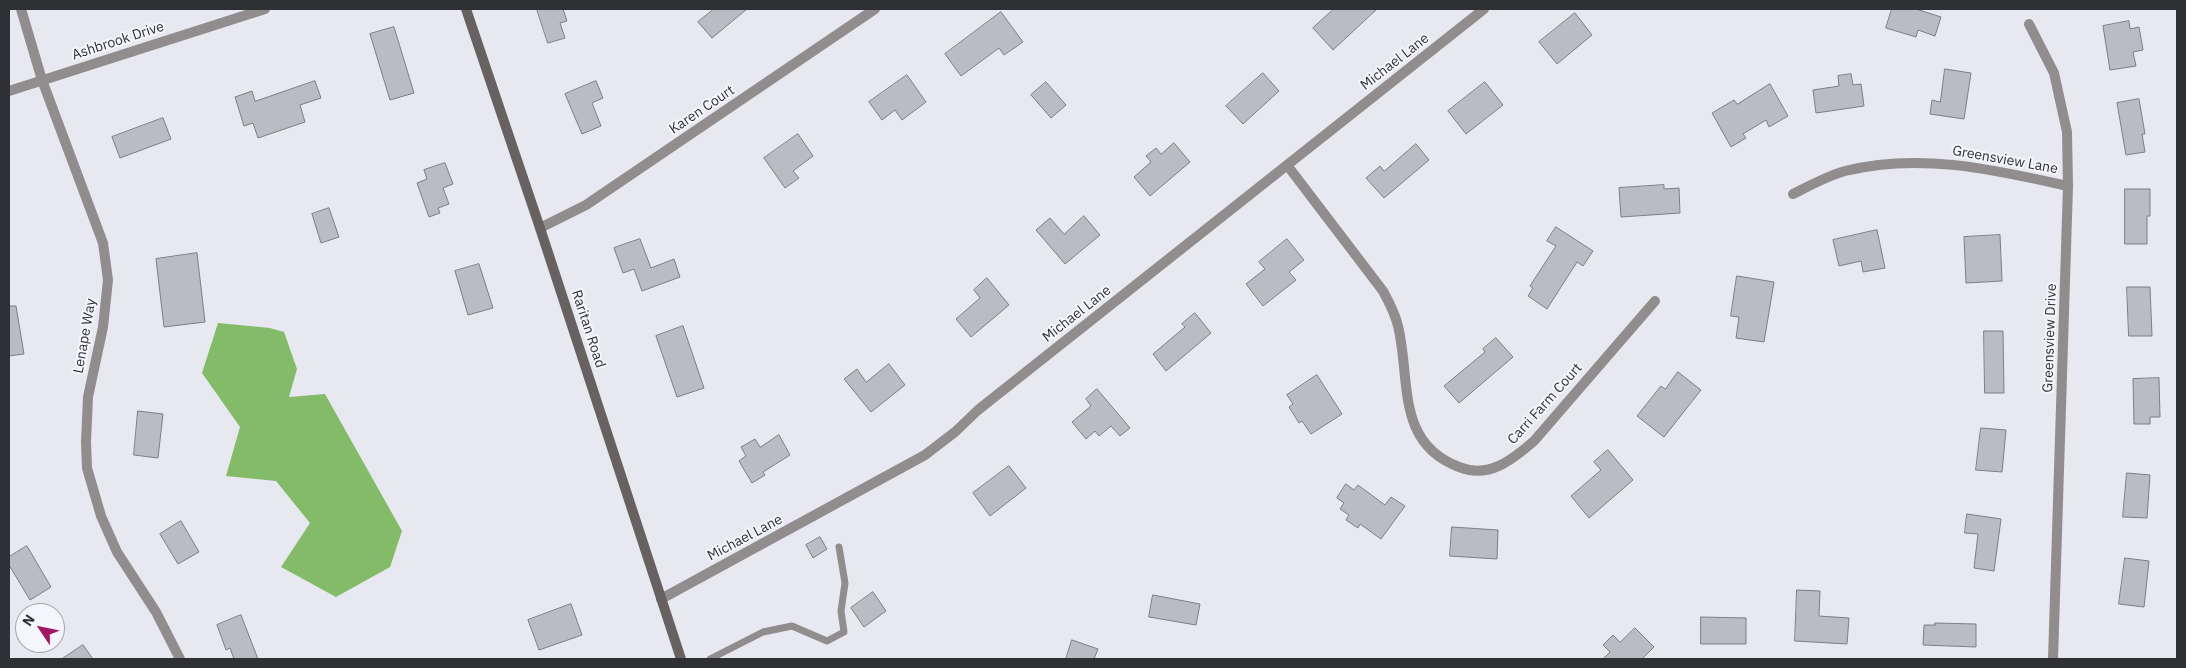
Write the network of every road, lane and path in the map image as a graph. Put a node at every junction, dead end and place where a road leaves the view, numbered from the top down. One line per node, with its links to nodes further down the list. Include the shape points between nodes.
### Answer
1 (21, 9): 7 (street, Lenape Way)
2 (265, 9): 7 (street, Ashbrook Drive)
3 (466, 9): 12 (street, Raritan Road)
4 (875, 9): 12 (street, Karen Court, via 586,205)
5 (1484, 9): 9 (street, Michael Lane)
6 (2029, 24): 10 (street, Greensview Drive, via 2054,73 2067,132)
7 (42, 80): 8 (street, Ashbrook Drive); 16 (street, Lenape Way, via 103,243 108,280 88,397 86,468 101,516 117,552 156,612)
8 (9, 91)
9 (1287, 165): 13 (street, Carri Farm Court, via 1392,307 1401,341 1406,396 1419,434 1439,458 1469,471 1499,467 1534,441); 15 (street, Michael Lane, via 925,455)
10 (2068, 186): 11 (street, Greensview Lane, via 1983,167 1940,163 1882,164 1843,171); 19 (street, Greensview Drive)
11 (1793, 194)
12 (540, 228): 15 (street, Raritan Road)
13 (1655, 301)
14 (839, 547): 18 (lane, via 845,583 841,611 844,632 827,640 792,626 763,632)
15 (661, 599): 17 (street, Raritan Road)
16 (180, 659)
17 (681, 659)
18 (710, 659)
19 (2053, 659)

